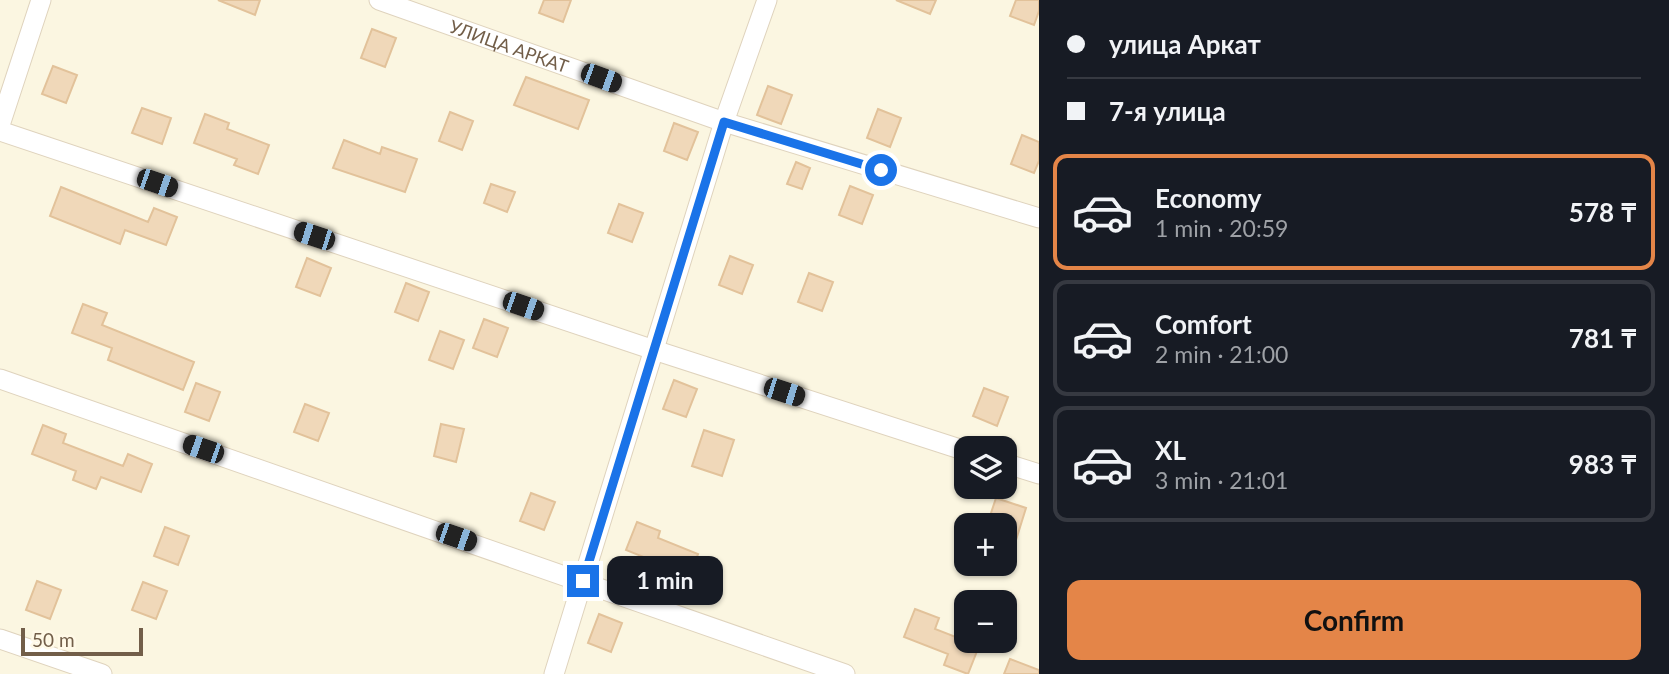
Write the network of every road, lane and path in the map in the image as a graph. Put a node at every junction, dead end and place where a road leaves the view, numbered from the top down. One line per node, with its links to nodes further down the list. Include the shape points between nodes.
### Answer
1 (41, 0): 5 (street)
2 (379, 0): 4 (street, УЛИЦА АРКАТ)
3 (767, 0): 4 (street)
4 (724, 122): 6 (street, УЛИЦА АРКАТ); 7 (street)
5 (0, 128): 7 (street)
6 (1039, 218)
7 (654, 350): 9 (street); 12 (street)
8 (0, 379): 12 (street)
9 (954, 447)
10 (1017, 467): 11 (street)
11 (1039, 474)
12 (583, 581): 15 (street); 16 (street)
13 (0, 639): 14 (street)
14 (102, 674)
15 (554, 674)
16 (845, 674)

